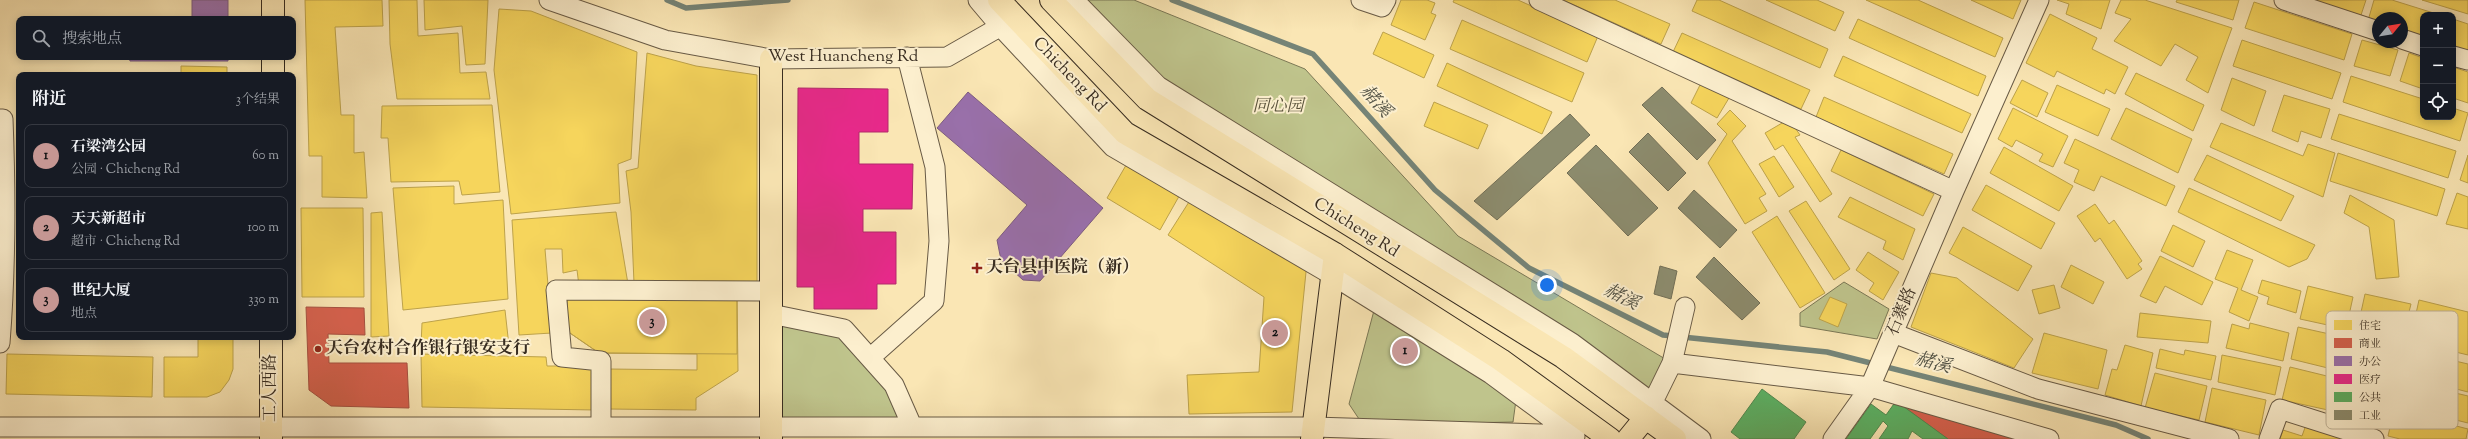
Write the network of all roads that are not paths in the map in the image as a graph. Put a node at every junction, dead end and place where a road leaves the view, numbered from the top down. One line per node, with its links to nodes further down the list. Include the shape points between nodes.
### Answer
1 (273, 0): 12 (main road)
2 (549, 0): 19 (street, West Huancheng Rd, via 665,40)
3 (978, 0): 13 (street)
4 (998, 0): 13 (main road, Chicheng Rd)
5 (1051, 0): 35 (main road, Chicheng Rd, via 1147,99)
6 (1074, 0): 35 (street, via 1158,86 1572,343)
7 (1361, 0): 8 (street, via 1382,7)
8 (1386, 0)
9 (1539, 0): 24 (street)
10 (2039, 0): 24 (street, 石寨路)
11 (2284, 0): 14 (street)
12 (273, 16)
13 (1007, 22): 17 (street, West Huancheng Rd, via 947,57); 25 (main road, Chicheng Rd, via 1125,133)
14 (2372, 29)
15 (2408, 41): 16 (street)
16 (2420, 45)
17 (907, 57): 19 (street, West Huancheng Rd); 32 (street, via 935,167 939,241 934,301)
18 (2456, 57): 21 (street)
19 (771, 59): 26 (main road)
20 (273, 60): 22 (main road)
21 (2468, 60)
22 (273, 72)
23 (0, 119): 31 (street, via 3,119 6,199 5,282)
24 (1954, 191): 29 (street, 石寨路)
25 (1333, 264): 43 (main road); 44 (street, via 1491,374); 45 (main road, Chicheng Rd, via 1501,360)
26 (771, 291): 28 (main road); 39 (street, via 556,290 562,357 601,360)
27 (1685, 307): 33 (street)
28 (771, 314): 32 (street, via 844,329); 42 (main road)
29 (1893, 333): 34 (street, 石寨路); 51 (street, via 2038,389)
30 (271, 340): 41 (main road, 工人西路)
31 (0, 343)
32 (870, 358): 37 (street, via 894,385)
33 (1672, 363): 34 (street); 35 (street)
34 (1870, 387): 49 (street, 石寨路); 50 (street)
35 (1649, 409): 46 (main road); 47 (main road, Chicheng Rd); 48 (street)
36 (2326, 424): 52 (street, via 2280,409)
37 (912, 426): 42 (street); 43 (street)
38 (0, 427): 41 (street)
39 (601, 427): 41 (street); 42 (street)
40 (2343, 429): 53 (street)
41 (271, 432)
42 (771, 433)
43 (1313, 433): 44 (street)
44 (1576, 437)
45 (1610, 439)
46 (1628, 439)
47 (1675, 439)
48 (1701, 439)
49 (1833, 439)
50 (2049, 439)
51 (2228, 439)
52 (2269, 439)
53 (2374, 439)

